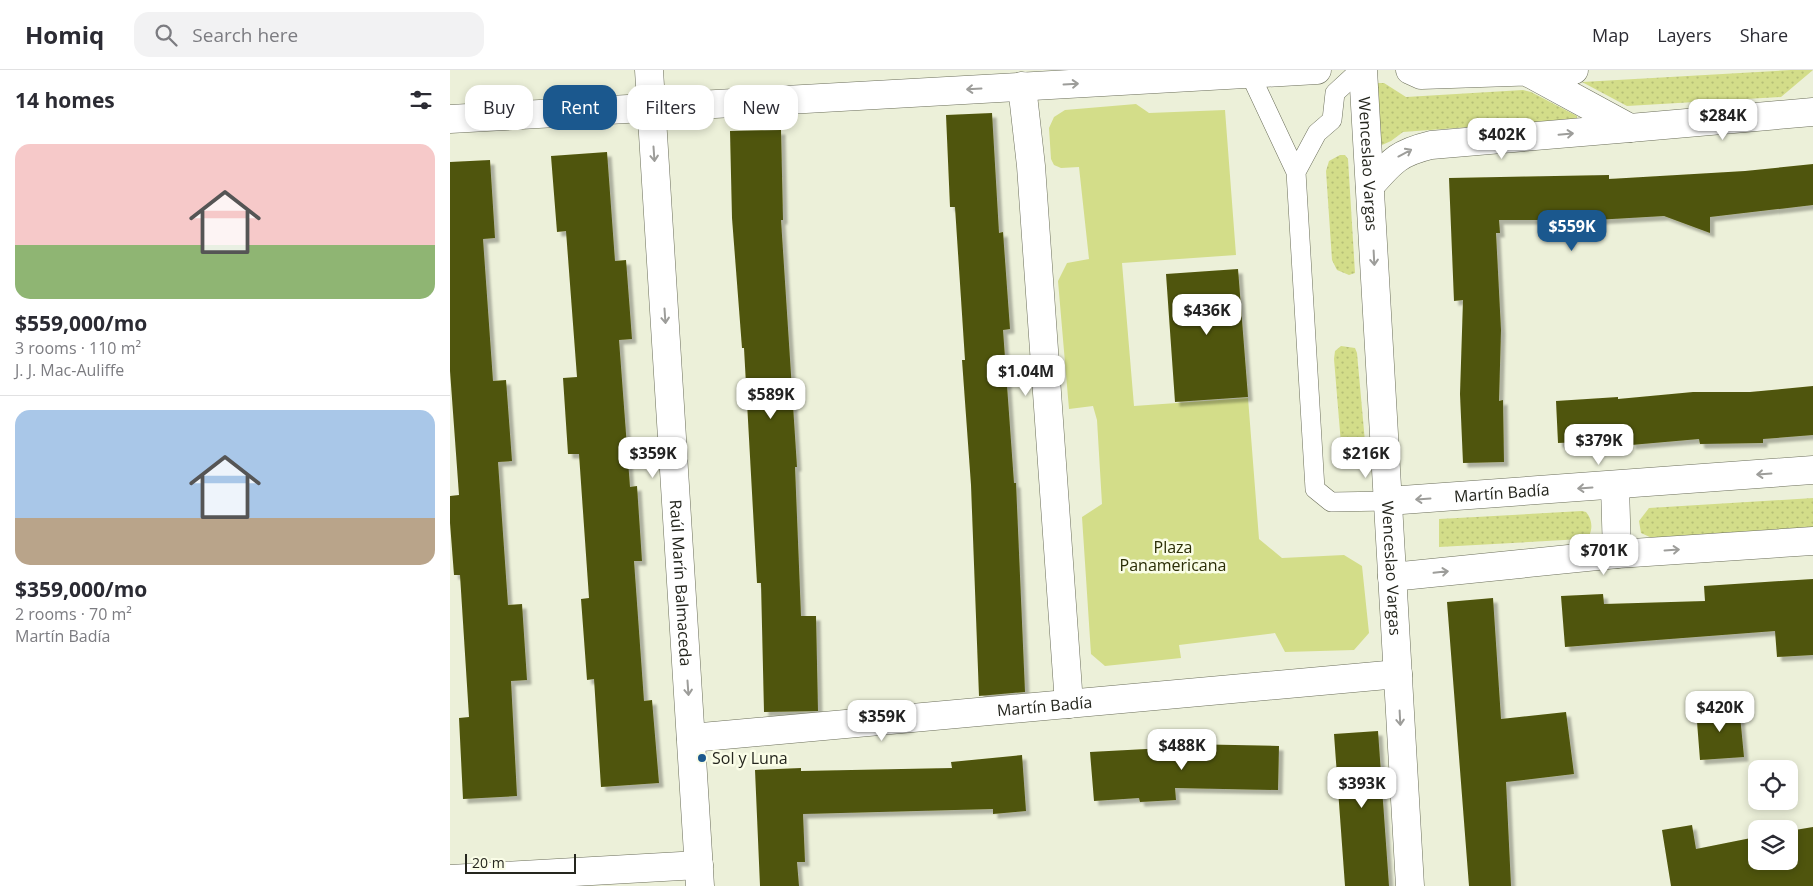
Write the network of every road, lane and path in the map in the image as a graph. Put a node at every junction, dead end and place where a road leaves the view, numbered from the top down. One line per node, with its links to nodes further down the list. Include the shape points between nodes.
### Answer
1 (649, 70): 8 (street, Raúl Marín Balmaceda)
2 (1317, 70): 7 (street)
3 (1362, 70): 16 (lane, via 1336,92 1332,120 1317,133); 17 (street, Wenceslao Vargas)
4 (1410, 70): 6 (street, via 1421,76)
5 (1574, 70): 6 (street)
6 (1527, 72): 14 (street)
7 (1250, 74): 9 (street, one-way to 7); 16 (lane)
8 (650, 85)
9 (1022, 86): 10 (street, one-way to 10); 25 (street, via 1031,166)
10 (714, 103)
11 (627, 108): 13 (street)
12 (1810, 110): 14 (street)
13 (450, 119)
14 (1630, 128): 17 (street, one-way to 14, via 1390,162 1408,150 1432,145)
15 (653, 130): 26 (street, Raúl Marín Balmaceda, one-way to 26)
16 (1296, 172): 20 (lane, via 1315,489 1331,502)
17 (1370, 186): 20 (street, Wenceslao Vargas, one-way to 20)
18 (1813, 470): 19 (street, Martín Badía, one-way to 19)
19 (1615, 486): 20 (street, Martín Badía, one-way to 20); 22 (street)
20 (1388, 501): 23 (street, Wenceslao Vargas)
21 (1813, 540): 22 (street, one-way to 21)
22 (1617, 554): 23 (street, one-way to 22)
23 (1392, 577): 24 (street, Wenceslao Vargas)
24 (1398, 674): 25 (street, Martín Badía); 29 (street, Wenceslao Vargas, one-way to 29)
25 (1069, 704): 26 (street, Martín Badía)
26 (691, 738): 27 (street, Raúl Marín Balmaceda)
27 (700, 876): 28 (street)
28 (450, 879)
29 (1410, 886)

